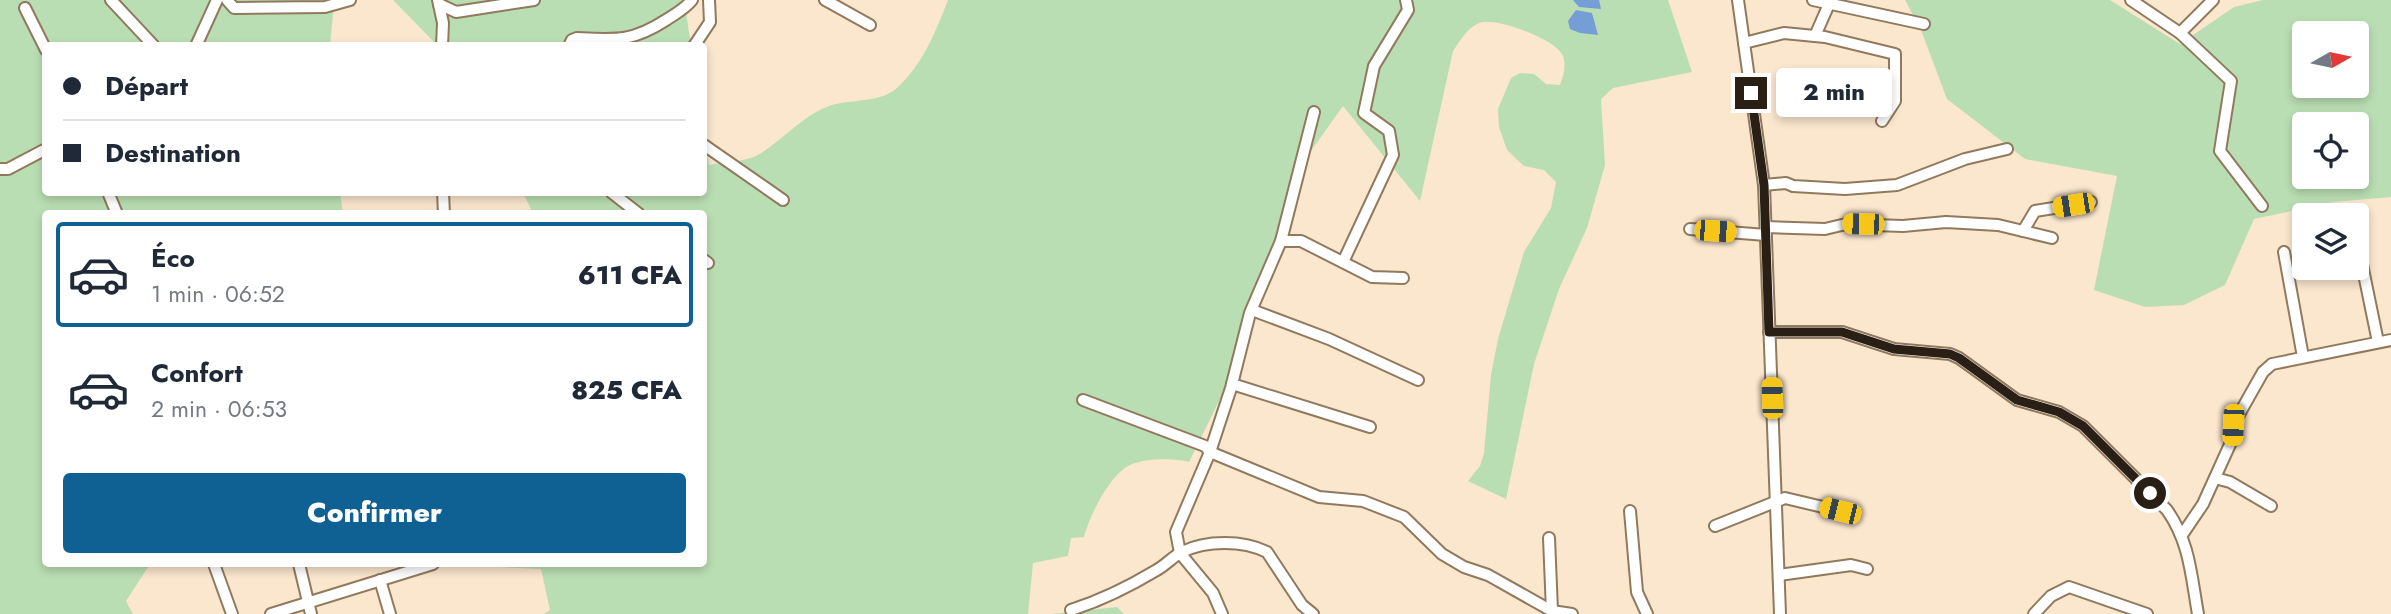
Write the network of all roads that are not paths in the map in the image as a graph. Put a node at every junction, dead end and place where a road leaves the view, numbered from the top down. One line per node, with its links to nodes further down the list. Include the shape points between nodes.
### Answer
1 (111, 0): 23 (street)
2 (217, 0): 24 (street)
3 (227, 0): 4 (street, via 234,8 325,7)
4 (351, 0)
5 (534, 0): 14 (street, via 456,12)
6 (692, 0): 26 (street, via 645,34)
7 (709, 0): 27 (street, via 710,22)
8 (825, 0): 19 (street)
9 (1406, 0): 47 (street, via 1408,10 1374,66 1364,113 1389,131 1392,155)
10 (1738, 0): 28 (street)
11 (1813, 0): 15 (street)
12 (2131, 0): 20 (street)
13 (2213, 0): 20 (street)
14 (439, 2): 25 (street)
15 (1829, 4): 16 (street); 21 (street)
16 (1860, 5): 18 (street)
17 (25, 8): 22 (street)
18 (1924, 24)
19 (870, 25)
20 (2180, 33): 39 (street, via 2231,81 2220,151)
21 (1815, 36): 28 (street, via 1784,33); 30 (street, via 1895,54 1895,101)
22 (42, 42)
23 (150, 42)
24 (198, 42)
25 (442, 42)
26 (571, 42)
27 (697, 42)
28 (1744, 43): 35 (street)
29 (1314, 113): 45 (street)
30 (1882, 121)
31 (707, 147): 37 (street)
32 (2007, 149): 35 (street, via 1965,159 1897,186)
33 (42, 151): 34 (street)
34 (0, 169)
35 (1764, 185): 42 (street)
36 (616, 196): 40 (street)
37 (783, 200)
38 (2091, 202): 43 (street, via 2035,211)
39 (2262, 206)
40 (634, 210)
41 (1690, 229): 42 (street)
42 (1766, 231): 43 (street, via 1946,222); 51 (street)
43 (2023, 231): 44 (street)
44 (2052, 238)
45 (1281, 241): 47 (street, via 1301,241); 50 (street)
46 (2284, 252): 54 (street)
47 (1343, 262): 48 (street, via 1372,277)
48 (1403, 278)
49 (2365, 280): 53 (street)
50 (1252, 310): 55 (street); 56 (street)
51 (1769, 332): 61 (street); 66 (street, via 1842,332 1894,349 1959,358 2017,400 2059,412 2083,426 2166,510)
52 (2391, 340): 53 (street)
53 (2378, 342): 54 (street)
54 (2303, 357): 60 (street, via 2273,364 2263,372 2233,425 2232,440)
55 (1418, 380)
56 (1232, 384): 58 (street); 59 (street)
57 (1083, 400): 59 (street, via 1205,446)
58 (1370, 426)
59 (1210, 452): 68 (street, via 1176,532); 77 (street, via 1318,497 1363,501 1404,517 1442,554)
60 (2215, 478): 62 (street); 66 (street)
61 (1775, 502): 64 (street, via 1785,498); 65 (street); 73 (street)
62 (2271, 506)
63 (1630, 511): 85 (street, via 1637,592)
64 (1840, 511)
65 (1715, 526)
66 (2182, 535): 89 (street)
67 (1549, 538): 77 (street)
68 (1180, 553): 76 (street, via 1128,586); 82 (street, via 1213,593); 83 (street, via 1229,543 1259,548 1273,559 1302,605)
69 (215, 567): 78 (street)
70 (300, 567): 75 (street)
71 (423, 567): 74 (street)
72 (1867, 569): 73 (street, via 1851,565)
73 (1779, 575): 86 (street)
74 (380, 580): 75 (street); 81 (street)
75 (307, 603): 79 (street); 80 (street)
76 (1071, 610)
77 (1552, 611): 84 (street)
78 (232, 614)
79 (271, 614)
80 (311, 614)
81 (390, 614)
82 (1222, 614)
83 (1313, 614)
84 (1572, 614)
85 (1647, 614)
86 (1780, 614)
87 (2034, 614): 88 (street, via 2051,596 2069,587)
88 (2147, 614)
89 (2198, 614)

